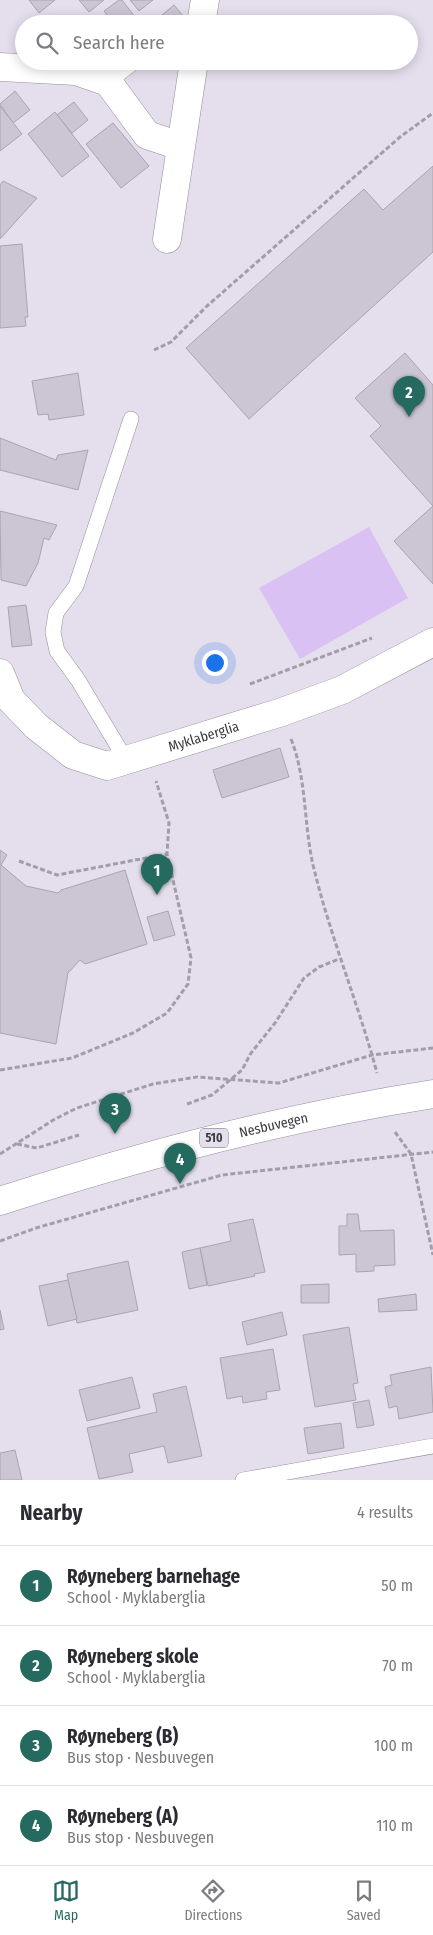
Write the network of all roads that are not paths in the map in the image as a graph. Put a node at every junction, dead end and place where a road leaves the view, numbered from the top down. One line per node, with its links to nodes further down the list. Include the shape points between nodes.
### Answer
1 (205, 0): 2 (street)
2 (202, 15)
3 (0, 67): 4 (street)
4 (15, 68)
5 (57, 70): 8 (street, via 76,71)
6 (123, 70): 8 (lane)
7 (193, 70): 9 (street)
8 (108, 82): 9 (street, via 147,135)
9 (180, 146): 10 (street)
10 (167, 239)
11 (131, 419): 14 (lane, via 86,560 76,586 56,613 53,632 57,652)
12 (433, 642): 14 (street, Myklaberglia, via 342,690)
13 (0, 673): 14 (street, Myklaberglia, via 11,700 36,726 74,755 107,766)
14 (137, 757)
15 (433, 1094): 16 (street, Nesbuvegen / 510, via 367,1104 226,1134)
16 (0, 1201)
17 (433, 1446): 18 (lane)
18 (243, 1480)

